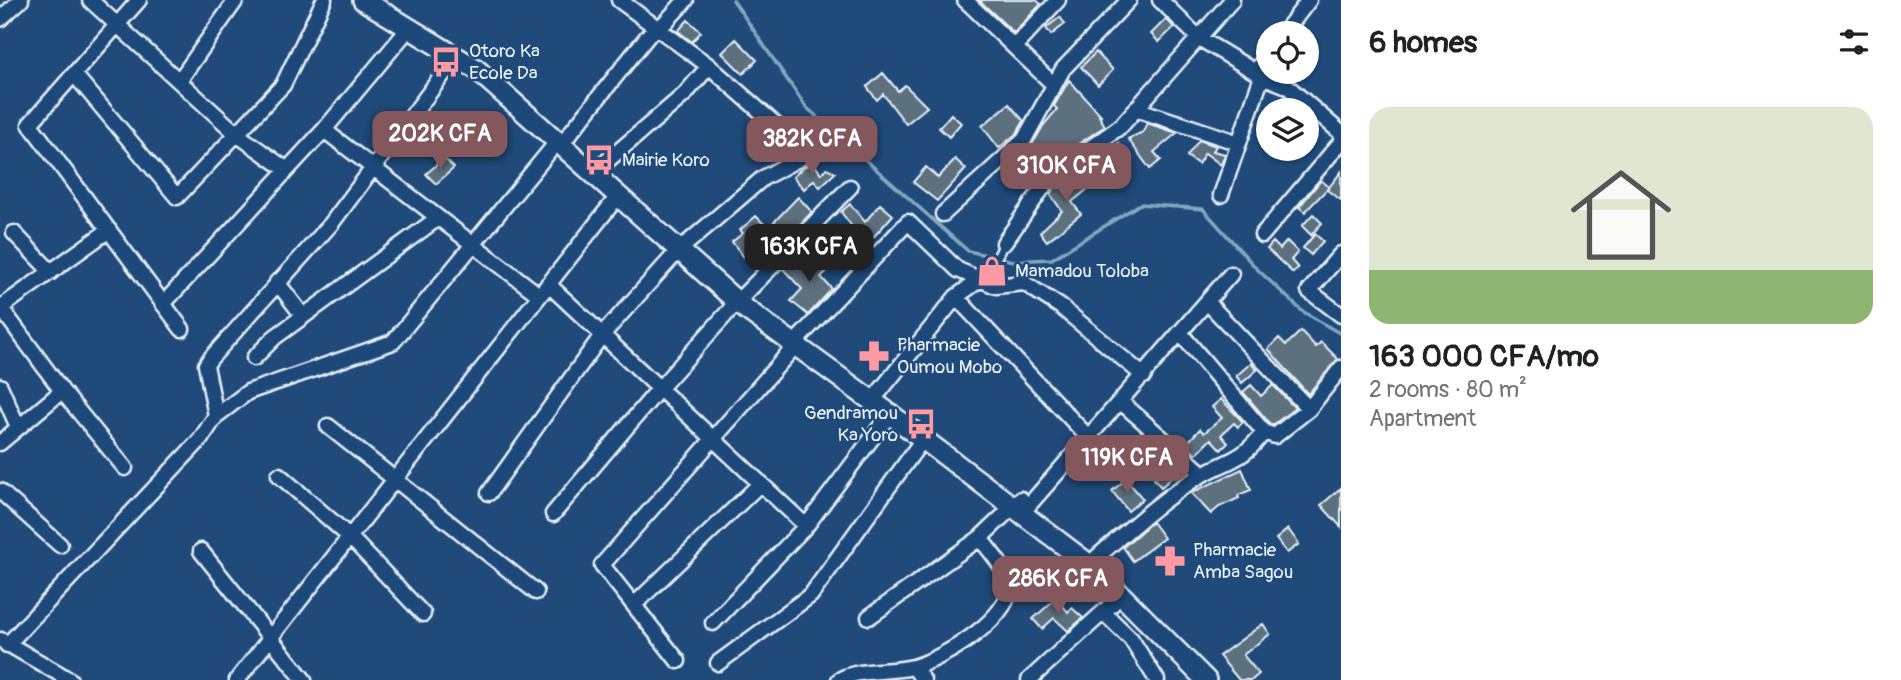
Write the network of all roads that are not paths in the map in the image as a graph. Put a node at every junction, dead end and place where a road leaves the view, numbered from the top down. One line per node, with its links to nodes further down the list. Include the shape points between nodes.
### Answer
1 (21, 0): 16 (street)
2 (90, 0): 18 (street)
3 (138, 0): 18 (street)
4 (236, 0): 27 (street)
5 (324, 0): 35 (street, via 283,85)
6 (363, 0): 19 (main road)
7 (385, 0): 36 (main road, via 482,61)
8 (619, 0): 20 (street)
9 (686, 0): 20 (street)
10 (965, 0): 22 (street)
11 (1058, 0): 22 (street)
12 (1129, 0): 30 (street, via 1063,69)
13 (1160, 0): 21 (street)
14 (1233, 0): 21 (street)
15 (1309, 0): 17 (street)
16 (0, 19)
17 (1293, 21)
18 (117, 25): 26 (street); 27 (street)
19 (410, 27): 23 (main road); 33 (street)
20 (657, 28): 24 (street); 36 (street)
21 (1199, 38): 25 (street); 31 (street)
22 (1014, 47): 30 (street)
23 (456, 57): 36 (main road); 41 (street)
24 (709, 66): 32 (street); 40 (street, via 685,94)
25 (1256, 73)
26 (74, 74): 35 (street, via 177,197); 48 (street, via 30,124)
27 (179, 81): 35 (street)
28 (1256, 81): 38 (street)
29 (1282, 84): 34 (street)
30 (1054, 85): 46 (street, via 1024,139)
31 (1136, 108): 38 (street); 51 (street, via 1121,126 1051,176)
32 (776, 125)
33 (324, 130): 41 (street); 42 (street)
34 (1341, 133)
35 (238, 135): 42 (street)
36 (562, 140): 40 (main road); 45 (main road); 52 (street)
37 (1341, 142): 50 (street)
38 (1239, 143): 44 (street)
39 (813, 151): 53 (street, via 763,178)
40 (600, 167): 53 (main road)
41 (373, 168): 47 (street); 58 (street, via 331,224)
42 (287, 170): 63 (street)
43 (850, 187): 61 (street)
44 (1221, 195)
45 (618, 196): 53 (main road); 59 (street)
46 (943, 214)
47 (438, 218): 52 (street); 66 (street)
48 (109, 230): 55 (street); 63 (street)
49 (14, 233): 55 (street)
50 (1262, 235)
51 (1004, 243): 57 (lane)
52 (473, 245): 59 (street); 81 (street, via 393,342 248,392)
53 (682, 248): 61 (main road); 69 (street)
54 (1341, 254): 65 (street, via 1309,292)
55 (51, 272): 64 (street)
56 (1231, 274): 62 (street)
57 (985, 276): 60 (street); 70 (street, via 958,270 908,222); 73 (street, via 996,286 1024,283 1061,307)
58 (277, 282): 66 (street); 81 (street, via 206,365)
59 (544, 290): 69 (street); 92 (street)
60 (956, 297): 77 (street); 85 (street)
61 (741, 299): 70 (main road); 75 (street)
62 (1208, 302): 68 (street); 79 (street)
63 (163, 303): 67 (street)
64 (0, 308): 76 (street)
65 (1341, 315)
66 (303, 316): 71 (street)
67 (182, 329)
68 (1181, 334): 73 (street); 84 (street)
69 (602, 335): 75 (street); 95 (street)
70 (797, 341): 77 (main road); 87 (street)
71 (254, 358)
72 (1341, 368): 79 (street)
73 (1144, 376): 78 (street)
74 (0, 386): 83 (street)
75 (659, 388): 87 (street); 97 (street)
76 (62, 391): 83 (street); 89 (street)
77 (875, 397): 80 (main road); 96 (main road)
78 (1121, 401): 85 (street); 90 (street)
79 (1309, 409): 84 (street, via 1277,436)
80 (890, 414): 86 (main road); 98 (street)
81 (216, 416): 112 (street, via 200,440)
82 (328, 426): 92 (street)
83 (19, 427): 88 (street)
84 (1264, 432): 90 (street, via 1241,457)
85 (1089, 438): 96 (street)
86 (923, 439): 96 (main road); 114 (street, via 811,595)
87 (714, 440): 93 (street); 106 (street, via 602,565)
88 (0, 443)
89 (125, 468)
90 (1203, 474): 103 (street)
91 (279, 475): 99 (street)
92 (395, 479): 99 (street); 104 (street)
93 (761, 484): 98 (street); 106 (street)
94 (0, 491): 101 (street)
95 (489, 493)
96 (1022, 506): 100 (street); 103 (main road); 105 (main road)
97 (552, 514)
98 (806, 526): 110 (street)
99 (350, 537): 108 (street); 111 (street)
100 (980, 538): 109 (street); 115 (street, via 1009,580 1007,601 960,646)
101 (61, 545)
102 (201, 551): 111 (street)
103 (1097, 557): 124 (main road)
104 (536, 592)
105 (1122, 595): 107 (street); 123 (main road)
106 (634, 605): 113 (street)
107 (1103, 612): 121 (street); 122 (street, via 1130,639)
108 (423, 614)
109 (869, 617)
110 (713, 623)
111 (271, 638): 117 (street); 118 (street)
112 (4, 642): 116 (street)
113 (678, 661)
114 (718, 663)
115 (914, 667): 119 (street); 120 (street)
116 (70, 680)
117 (237, 680)
118 (304, 680)
119 (839, 680)
120 (923, 680)
121 (1029, 680)
122 (1157, 680)
123 (1206, 680)
124 (1219, 680)

